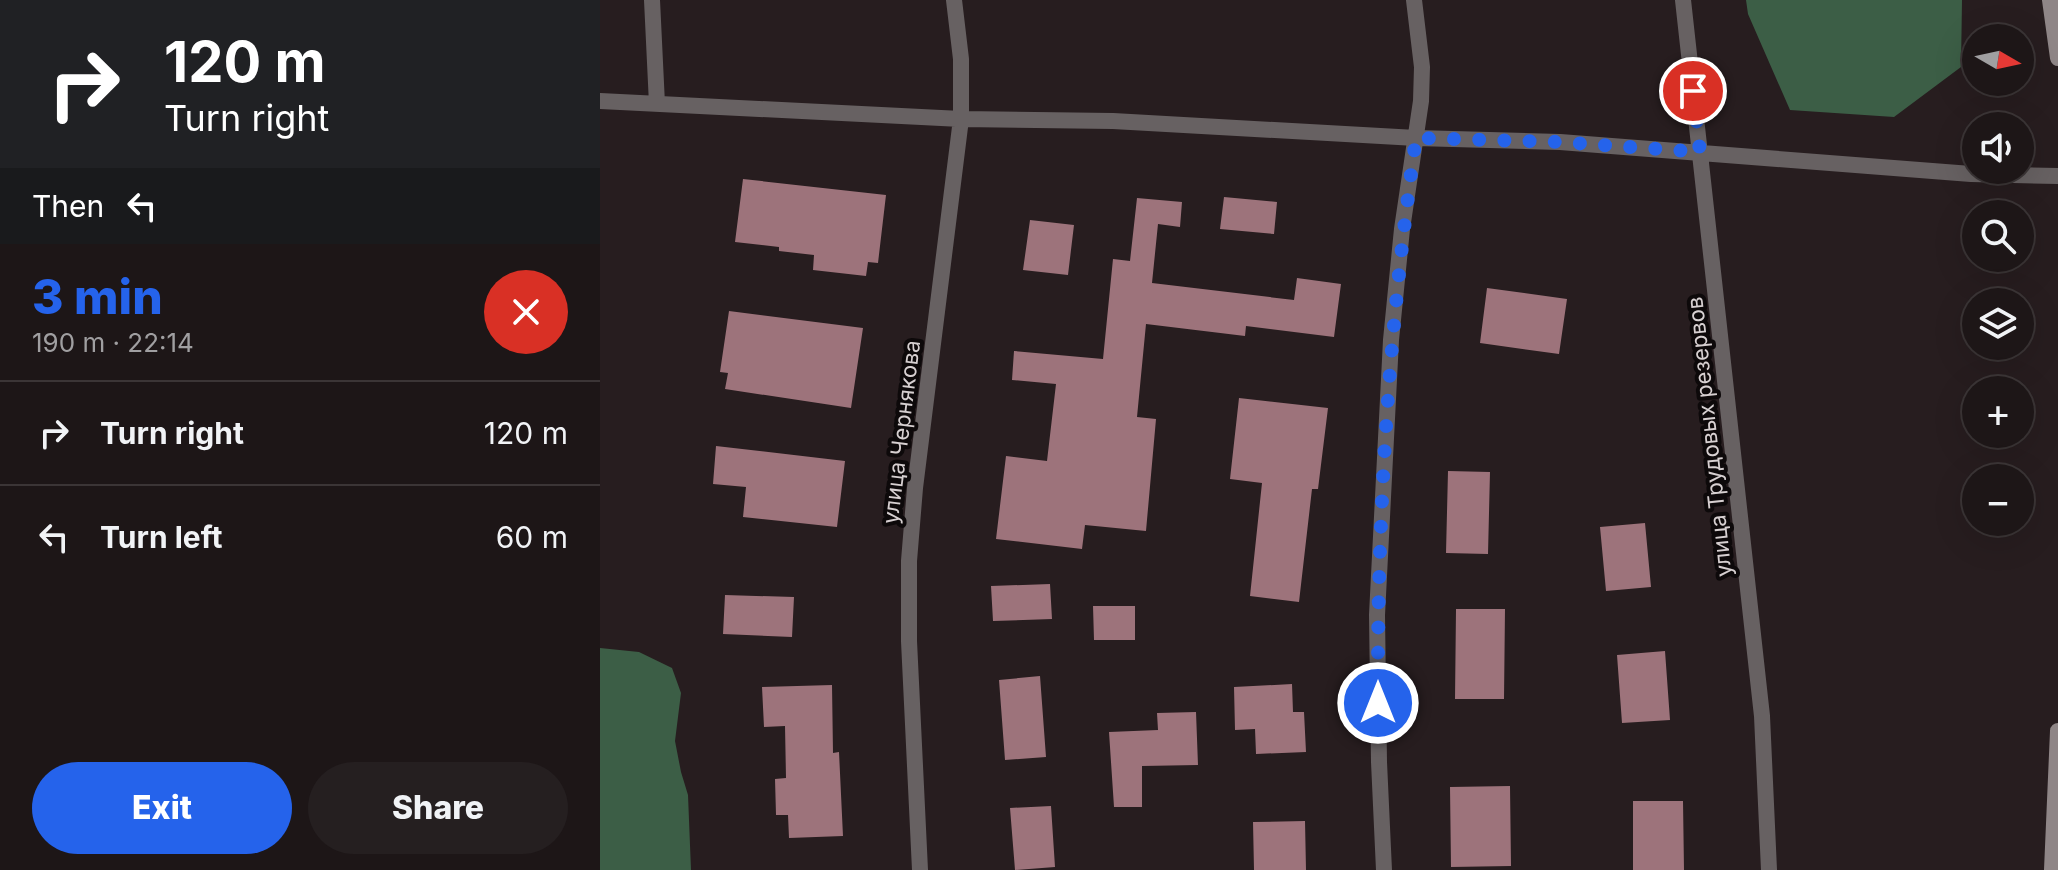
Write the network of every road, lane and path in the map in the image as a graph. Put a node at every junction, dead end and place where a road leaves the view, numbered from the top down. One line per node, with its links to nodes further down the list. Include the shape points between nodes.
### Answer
1 (652, 0): 8 (street)
2 (954, 0): 9 (street, улица Чернякова)
3 (1414, 0): 10 (street, via 1422,67)
4 (1683, 0): 11 (street, улица Трудовых резервов)
5 (2050, 0): 6 (main road)
6 (2058, 58)
7 (600, 101): 8 (street)
8 (657, 104): 9 (street)
9 (961, 119): 10 (street, via 1113,121); 14 (street, улица Чернякова, via 909,561)
10 (1416, 138): 11 (street); 15 (street, via 1391,340 1377,615)
11 (1700, 152): 12 (street); 16 (street, улица Трудовых резервов, via 1762,716)
12 (2058, 176)
13 (2058, 731): 17 (main road)
14 (920, 870)
15 (1384, 870)
16 (1769, 870)
17 (2052, 870)

